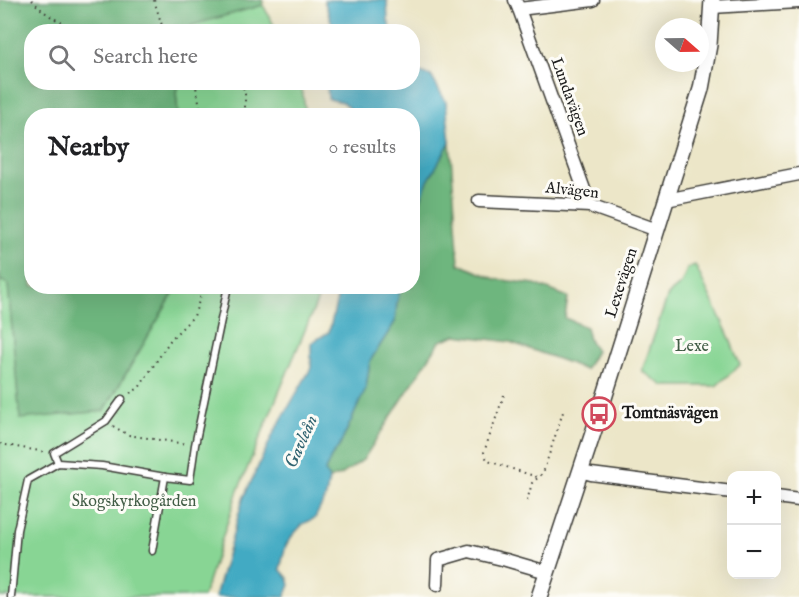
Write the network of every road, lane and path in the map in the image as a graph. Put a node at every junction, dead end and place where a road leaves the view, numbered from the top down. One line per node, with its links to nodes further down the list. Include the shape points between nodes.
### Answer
1 (32, 0): 7 (path)
2 (154, 0): 8 (path)
3 (593, 0): 5 (street)
4 (799, 2): 6 (street)
5 (517, 4): 16 (street, Lundavägen)
6 (712, 4): 14 (street, Lexevägen, via 701,89)
7 (65, 24)
8 (162, 24)
9 (197, 90): 11 (path)
10 (244, 90): 12 (path)
11 (200, 108)
12 (245, 108)
13 (799, 174): 14 (street)
14 (666, 200): 17 (street, Lexevägen)
15 (479, 201): 16 (street, Alvägen)
16 (590, 206): 17 (street, Alvägen)
17 (657, 230): 28 (street, Lexevägen)
18 (201, 294): 21 (path, via 194,316 171,339 139,388)
19 (226, 294): 25 (lane)
20 (504, 394): 30 (path, via 484,456 488,461)
21 (122, 399): 23 (lane)
22 (564, 409): 30 (path, via 543,473)
23 (106, 421): 25 (path, via 128,435); 26 (lane)
24 (0, 444): 26 (path)
25 (195, 446): 29 (lane, via 190,480)
26 (54, 453): 27 (lane)
27 (58, 463): 29 (lane); 38 (lane, via 28,480 17,530)
28 (579, 471): 31 (street); 36 (street, Lexevägen)
29 (165, 477): 35 (lane)
30 (537, 477): 34 (path)
31 (727, 491)
32 (781, 498): 33 (street)
33 (799, 500)
34 (527, 501)
35 (152, 551)
36 (547, 572): 37 (street, via 469,551 438,560); 39 (street, Lexevägen)
37 (437, 585)
38 (11, 597)
39 (539, 597)

